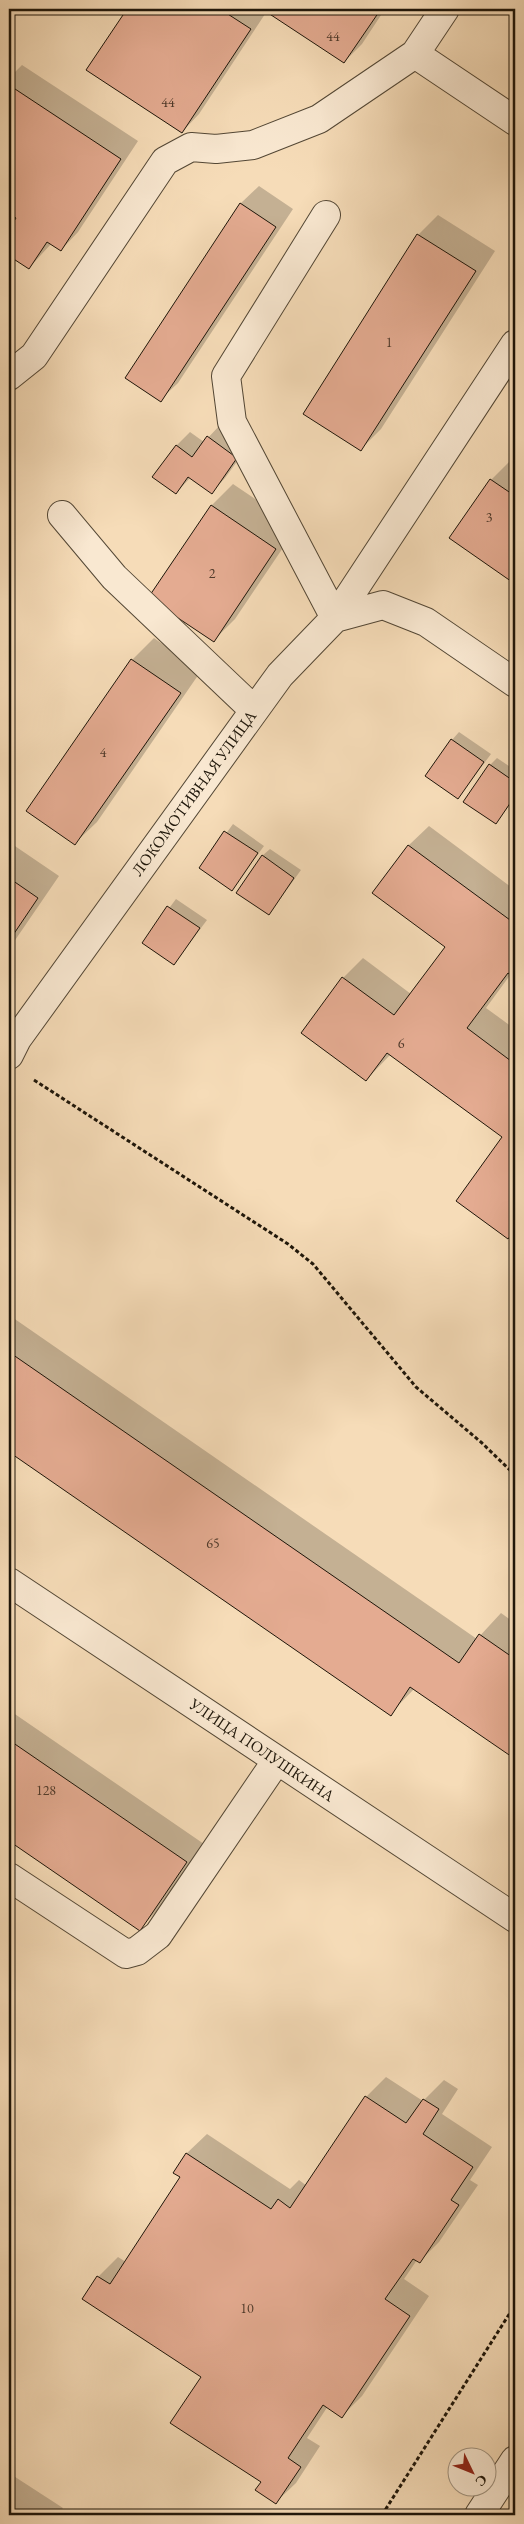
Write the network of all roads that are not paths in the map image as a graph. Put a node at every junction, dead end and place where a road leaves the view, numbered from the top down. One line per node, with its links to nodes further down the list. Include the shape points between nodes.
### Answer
1 (445, 9): 2 (street)
2 (415, 54): 3 (street); 6 (street, via 319,118 253,145 216,149 190,147 165,161 34,356)
3 (515, 121)
4 (326, 215): 8 (street, via 226,376 232,422)
5 (515, 344): 8 (street, ЛОКОМОТИВНАЯ УЛИЦА)
6 (9, 376)
7 (62, 515): 10 (street, via 114,577)
8 (335, 618): 9 (street, via 383,605 426,622); 10 (street, ЛОКОМОТИВНАЯ УЛИЦА, via 280,675)
9 (515, 682)
10 (254, 710): 11 (street, ЛОКОМОТИВНАЯ УЛИЦА)
11 (9, 1055)
12 (9, 1582): 13 (street, УЛИЦА ПОЛУШКИНА)
13 (277, 1760): 14 (street, via 158,1935 137,1951 126,1954 119,1950); 15 (street, УЛИЦА ПОЛУШКИНА)
14 (9, 1877)
15 (515, 1918)
16 (515, 2460): 17 (street)
17 (479, 2515)

